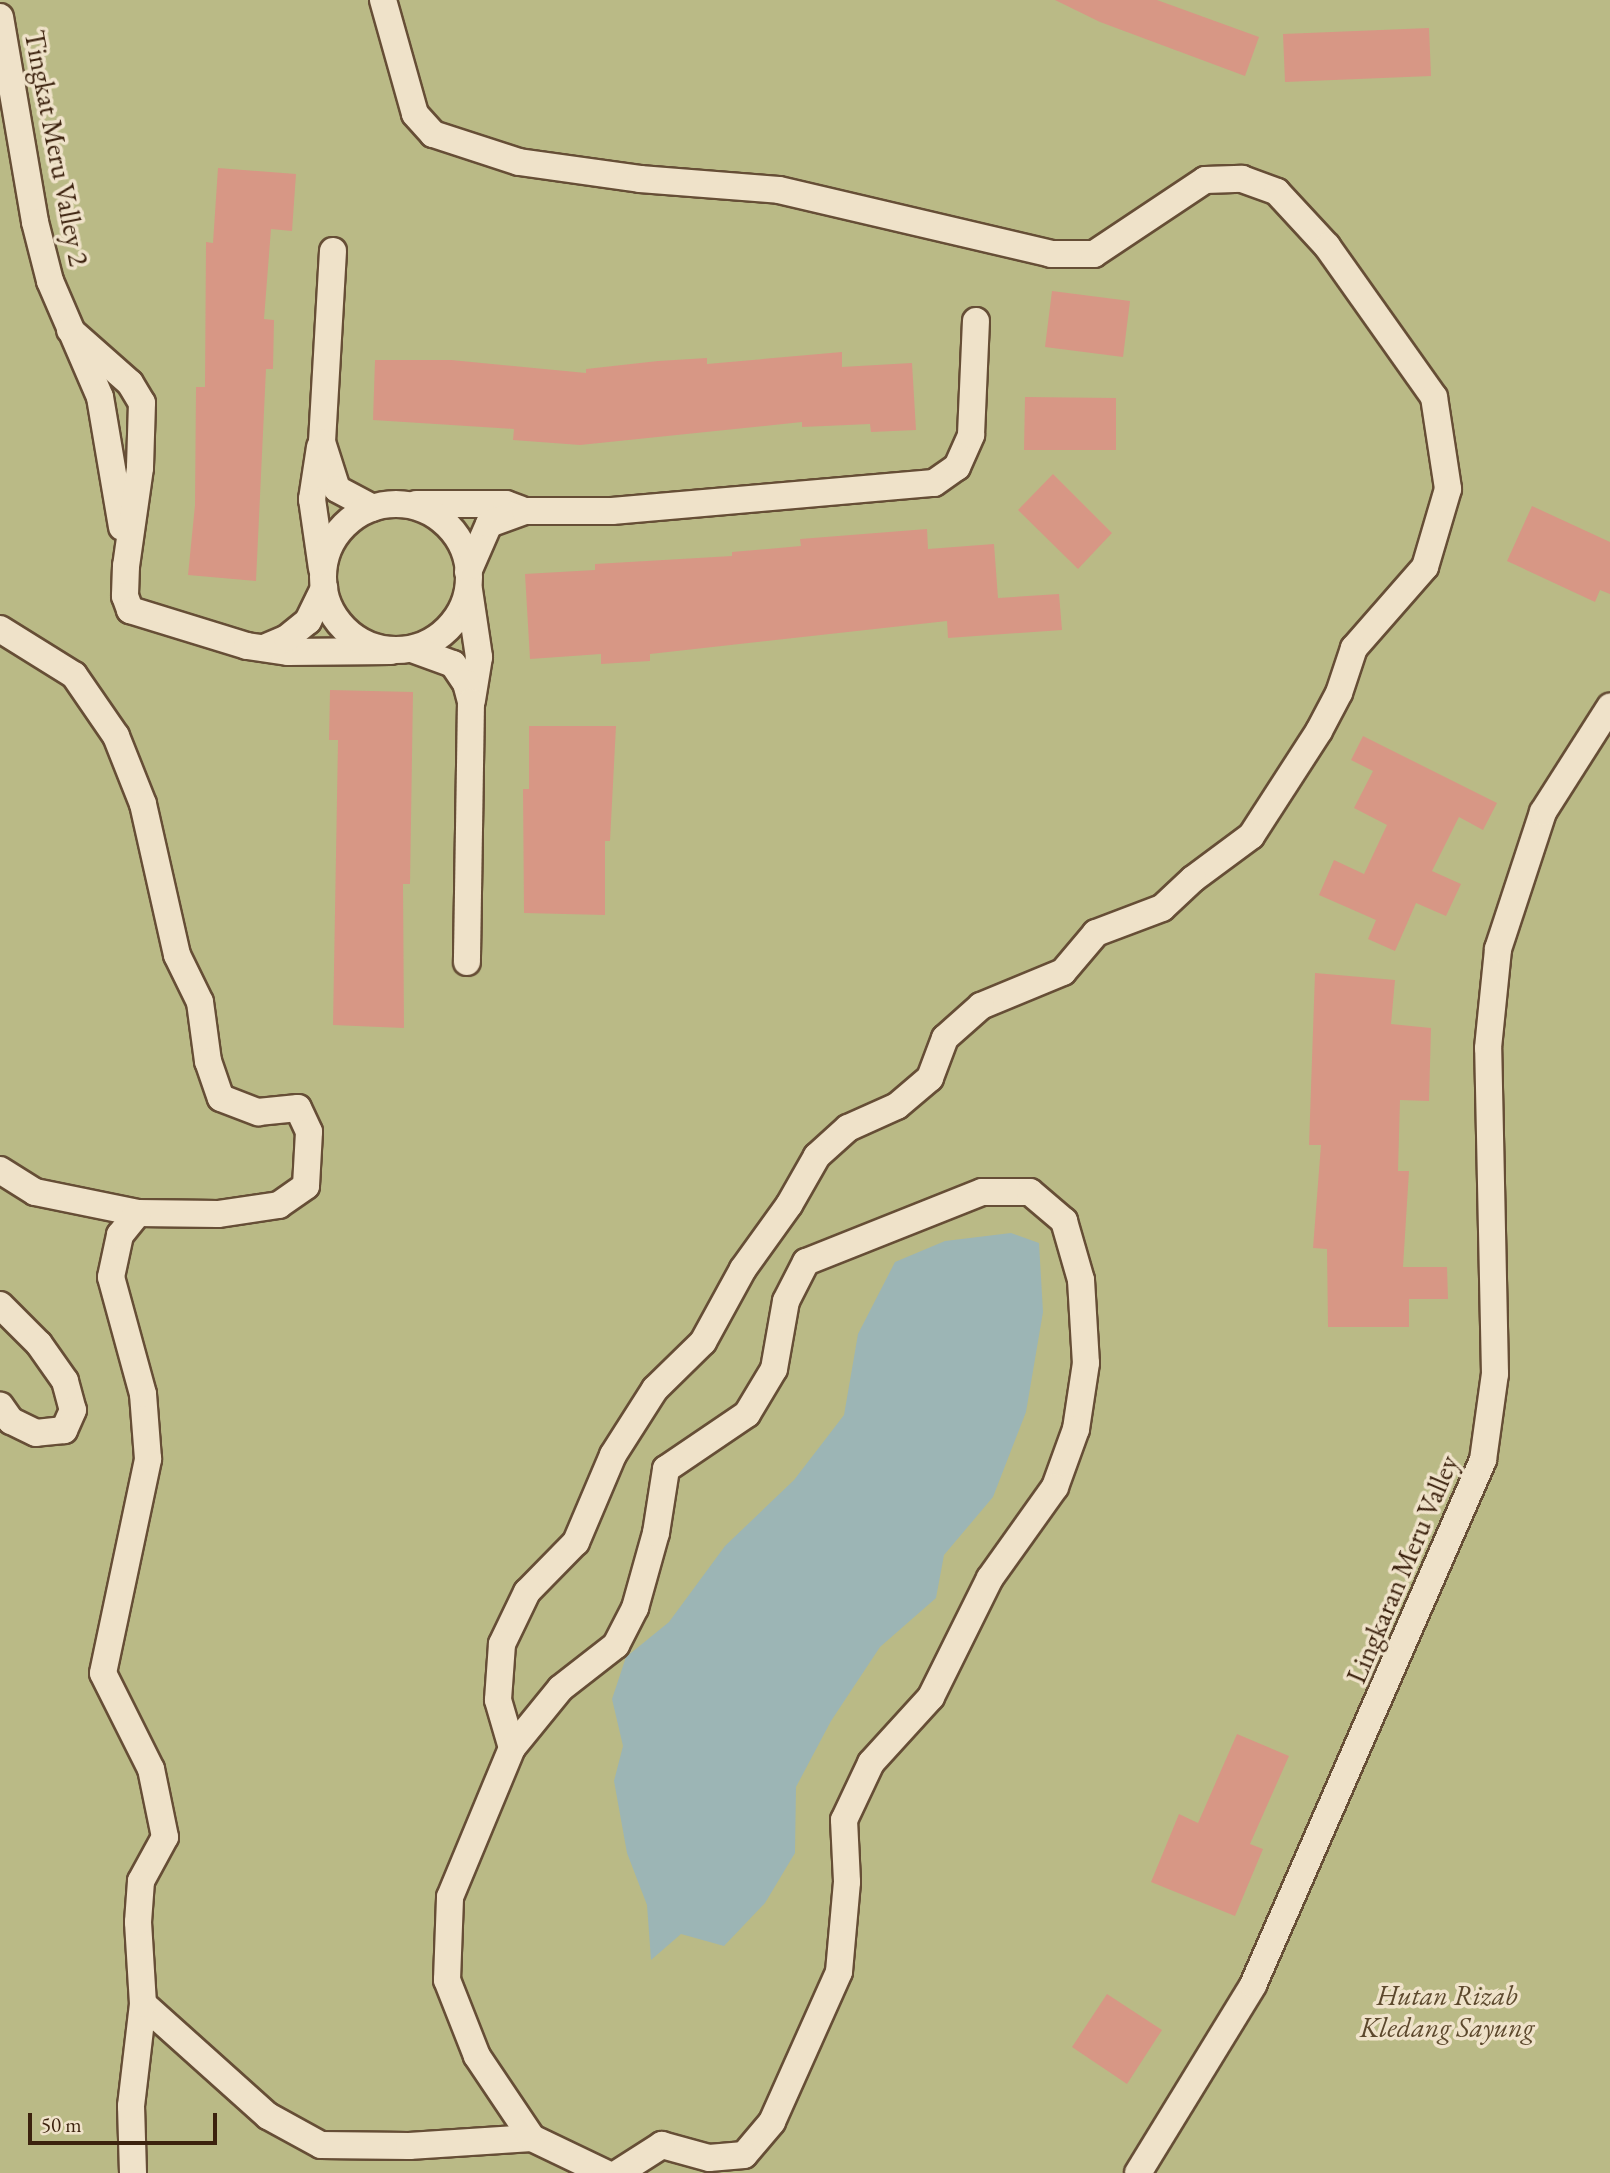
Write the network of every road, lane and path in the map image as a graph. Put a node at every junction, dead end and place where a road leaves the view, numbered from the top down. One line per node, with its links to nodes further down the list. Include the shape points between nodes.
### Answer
1 (383, 0): 24 (street, via 415,114 433,134 519,162 779,190 1051,254 1094,254 1205,180 1242,179 1276,191 1327,246 1434,397 1448,489 1425,567 1354,648 1339,694 1319,732 1251,836 1162,908 1096,933 1063,972 981,1006 945,1038 930,1078 897,1106 848,1128 817,1156 743,1269 703,1342 654,1389 613,1455 576,1542 527,1592 502,1644 498,1700)
2 (0, 17): 3 (street, Tingkat Meru Valley 2)
3 (3, 58): 6 (street, Tingkat Meru Valley 2, via 38,234)
4 (334, 251): 7 (street)
5 (976, 321): 10 (street, via 966,454 957,467 934,483 612,511)
6 (70, 330): 11 (street, Tingkat Meru Valley 2, via 100,397 108,431); 11 (street, via 130,383 142,403 141,468)
7 (322, 442): 9 (street, via 337,489); 13 (street, via 314,460 312,499)
8 (407, 505): 9 (street); 10 (street, via 506,504); 12 (street, via 425,510 449,528 464,552)
9 (372, 508): 13 (street, via 338,532)
10 (525, 511): 12 (street, via 489,524)
11 (125, 566): 15 (street, via 125,596 136,614 224,641)
12 (468, 578): 16 (street, via 456,619 444,633); 17 (street, via 479,657)
13 (323, 579): 15 (street, via 308,621); 16 (street, via 340,624 354,638)
14 (0, 629): 21 (street, via 74,675 116,736 143,804 177,955 200,1002 208,1061 221,1098 258,1112 298,1108 309,1132 306,1186 279,1205 218,1214)
15 (264, 648): 16 (street, via 288,652)
16 (402, 650): 17 (street, via 453,664 466,683)
17 (471, 702): 19 (street)
18 (1608, 714): 30 (street, Lingkaran Meru Valley, via 1543,812 1498,949 1488,1048 1495,1374 1483,1460 1258,1976)
19 (467, 962)
20 (0, 1170): 21 (street, via 35,1192)
21 (138, 1213): 25 (street, via 120,1235 111,1277 143,1394 148,1459 103,1673 151,1769 165,1837 141,1881 138,1922)
22 (0, 1305): 23 (street, via 39,1344 65,1381 74,1410 64,1430 36,1433 11,1421)
23 (0, 1405)
24 (512, 1748): 26 (street, via 450,1897 447,1980 477,2056); 29 (street, via 561,1688 616,1645 635,1608 656,1533 666,1469 747,1414 774,1368 786,1301 806,1262 982,1192 1030,1192 1064,1221 1081,1280 1083,1308 1086,1363 1076,1429 1055,1487 990,1578 931,1697 871,1762 844,1820 846,1882 839,1972 772,2122 744,2155 709,2158 662,2145)
25 (144, 2004): 26 (street, via 268,2116 321,2145 409,2146); 27 (street, via 131,2106)
26 (532, 2138): 28 (street)
27 (133, 2173)
28 (604, 2173)
29 (618, 2173)
30 (1138, 2173)

